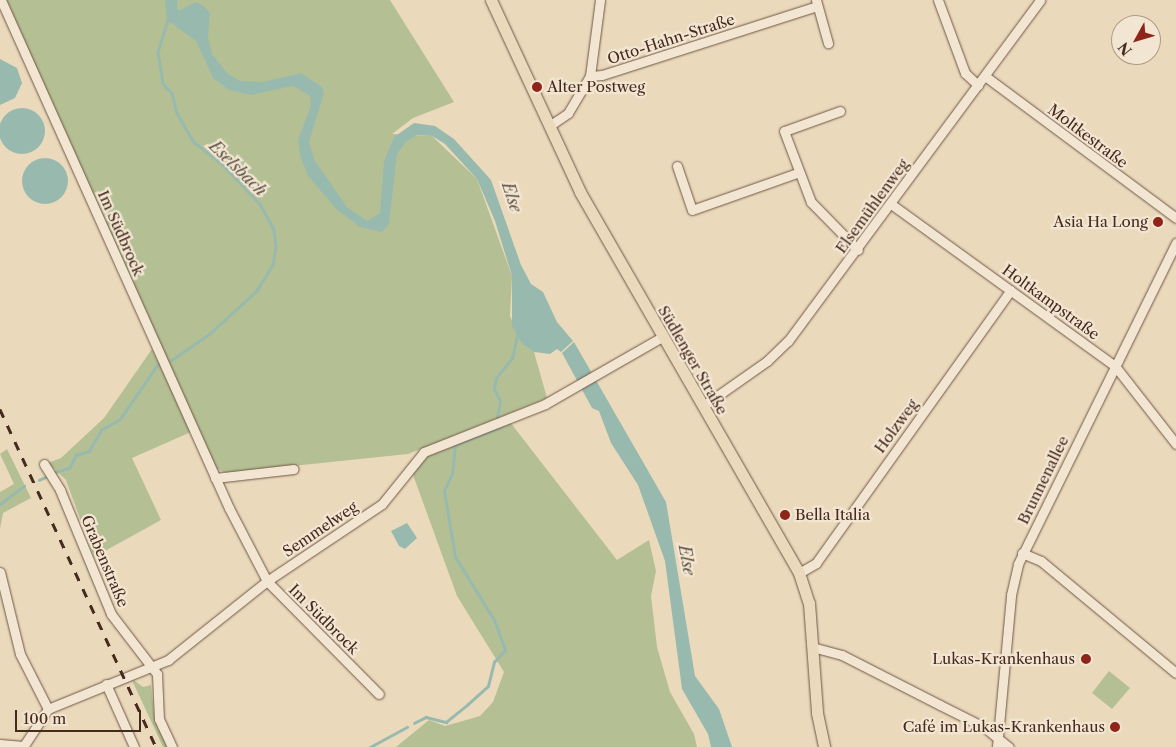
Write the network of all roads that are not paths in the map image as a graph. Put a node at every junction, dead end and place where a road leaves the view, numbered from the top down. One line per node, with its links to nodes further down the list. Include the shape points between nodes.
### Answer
1 (1, 0): 26 (street, Im Südbrock)
2 (491, 0): 12 (main road, Südlenger Straße)
3 (600, 0): 8 (street)
4 (938, 0): 10 (street, via 965,72)
5 (1040, 0): 9 (street, Elsemühlenweg)
6 (816, 3): 7 (street, Otto-Hahn-Straße); 8 (street, Otto-Hahn-Straße)
7 (828, 44)
8 (590, 76): 12 (street, via 568,113)
9 (985, 76): 10 (street, Elsemühlenweg); 16 (street, Moltkestraße)
10 (978, 85): 15 (street, Elsemühlenweg)
11 (840, 110): 14 (street, via 784,131)
12 (549, 126): 20 (main road, Südlenger Straße, via 580,192)
13 (677, 166): 14 (street, via 692,210)
14 (797, 173): 18 (street, via 811,202)
15 (891, 204): 18 (street, Elsemühlenweg); 19 (street, Holtkampstraße)
16 (1176, 218)
17 (1176, 243): 21 (street, Brunnenallee)
18 (858, 250): 22 (street, Elsemühlenweg, via 788,341 767,361)
19 (1011, 290): 21 (street, Holtkampstraße); 29 (street, Holzweg, via 816,563)
20 (662, 337): 22 (main road, Südlenger Straße); 30 (street, Semmelweg, via 545,404 424,452 382,504)
21 (1115, 366): 23 (street, Holtkampstraße); 27 (street, Brunnenallee)
22 (703, 406): 29 (main road, Südlenger Straße)
23 (1176, 444)
24 (44, 464): 32 (street, Grabenstraße, via 60,490 111,614)
25 (293, 469): 26 (street)
26 (215, 478): 30 (street, Im Südbrock)
27 (1022, 553): 33 (street, via 1041,561); 37 (street, Brunnenallee, via 1011,595)
28 (0, 572): 36 (street, via 20,654)
29 (799, 573): 31 (main road, Südlenger Straße, via 809,603)
30 (266, 581): 32 (street, Semmelweg, via 168,660); 35 (street, Im Südbrock)
31 (812, 648): 37 (street, via 842,655); 42 (main road, Südlenger Straße, via 816,712)
32 (151, 666): 34 (street, Semmelweg); 41 (street, Grabenstraße, via 157,674 159,719)
33 (1176, 673)
34 (106, 684): 36 (street, Semmelweg); 40 (street)
35 (379, 694)
36 (48, 709): 39 (street)
37 (998, 742): 43 (street)
38 (0, 744): 39 (street)
39 (23, 747)
40 (134, 747)
41 (172, 747)
42 (824, 747)
43 (1010, 747)

